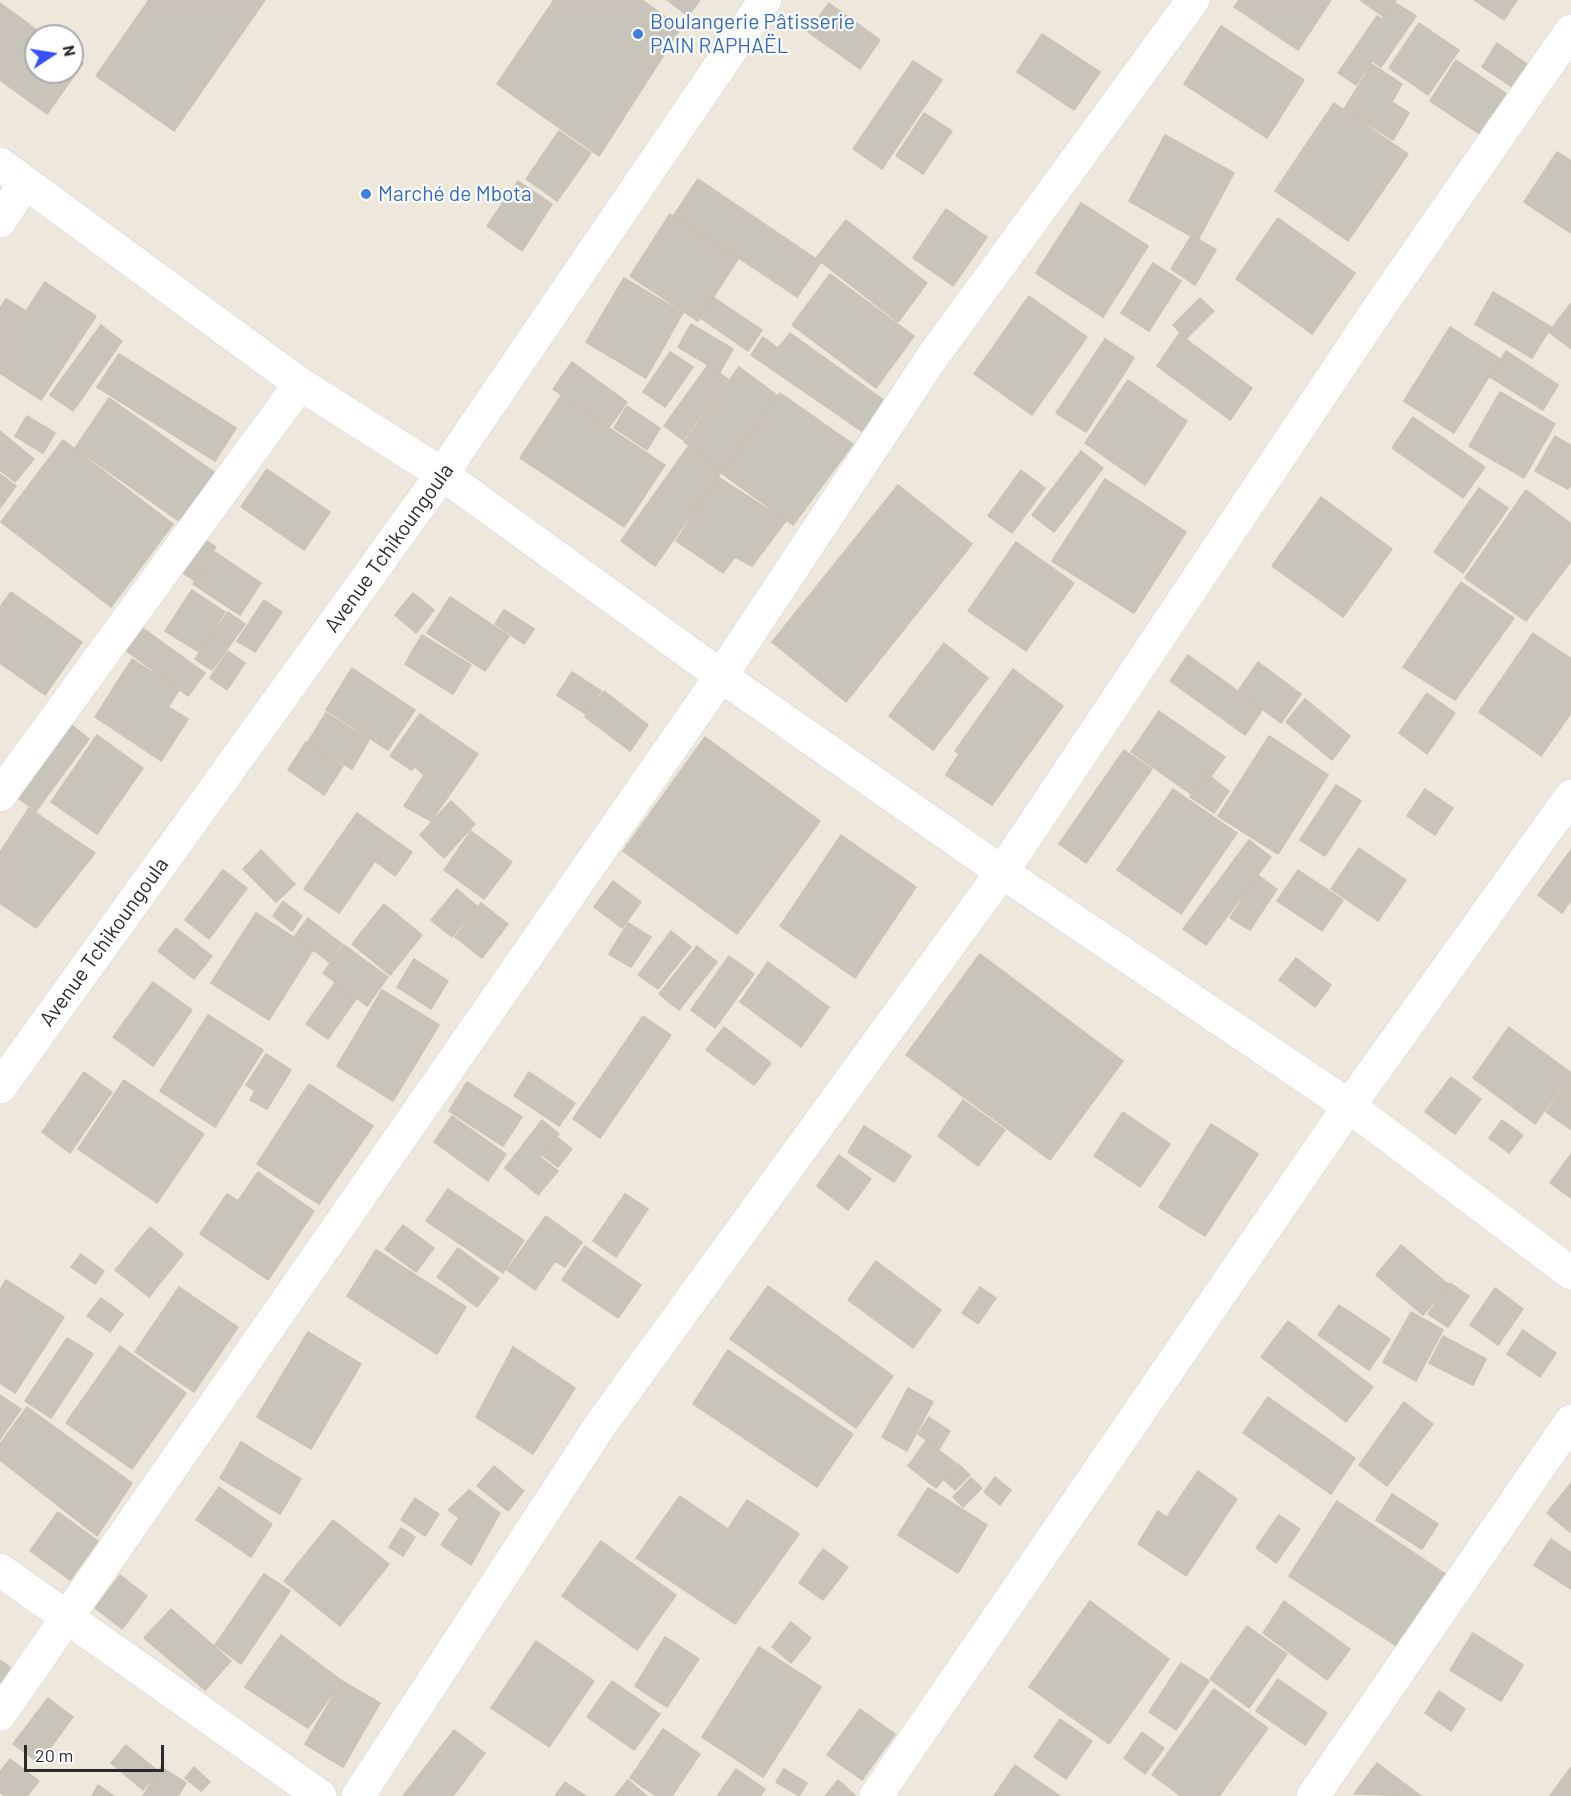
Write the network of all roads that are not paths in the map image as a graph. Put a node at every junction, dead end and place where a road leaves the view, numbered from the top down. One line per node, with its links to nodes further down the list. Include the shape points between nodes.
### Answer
1 (765, 0): 7 (street, Avenue Tchikoungoula)
2 (1192, 0): 8 (street, via 933,356)
3 (1571, 30): 11 (street, via 1369,322)
4 (13, 173): 5 (street); 6 (street)
5 (0, 220)
6 (300, 384): 7 (street); 9 (street)
7 (442, 474): 8 (street); 12 (street, Avenue Tchikoungoula)
8 (721, 676): 11 (street); 17 (street)
9 (0, 795)
10 (1571, 796): 13 (street)
11 (1002, 872): 13 (street); 20 (street, via 601,1424)
12 (2, 1078)
13 (1349, 1106): 14 (street); 21 (street)
14 (1571, 1273)
15 (1571, 1421): 22 (street)
16 (0, 1570): 17 (street)
17 (66, 1617): 18 (street); 19 (street)
18 (0, 1714)
19 (320, 1796)
20 (357, 1796)
21 (876, 1796)
22 (1313, 1796)

